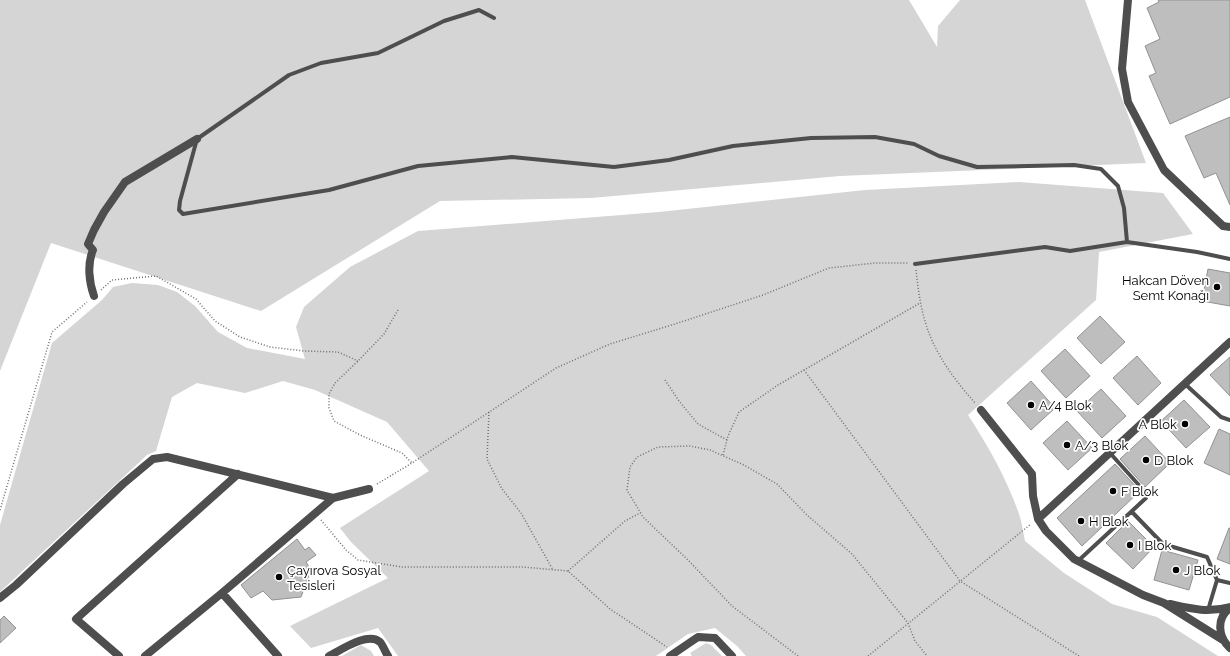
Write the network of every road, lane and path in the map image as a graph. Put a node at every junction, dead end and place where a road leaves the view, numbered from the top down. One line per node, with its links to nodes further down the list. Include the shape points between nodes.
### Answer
1 (1128, 0): 4 (street, via 1122,69 1128,102 1164,170 1223,226)
2 (494, 18): 3 (lane, via 479,10 444,21 378,53 321,63 289,75)
3 (197, 139): 5 (lane, via 178,210 183,214 329,190 418,166 512,157 614,167 669,160 733,146 811,138 875,138 914,144 939,156 976,167 1074,165 1101,169 1118,186 1124,208); 8 (street, via 125,182 104,212 88,244 93,250 90,258 90,286)
4 (1230, 226)
5 (1127, 242): 6 (lane); 7 (lane, via 1070,251 1045,247)
6 (1230, 259)
7 (915, 264): 9 (path); 17 (path, via 875,263 829,268 763,295 610,344 556,368)
8 (94, 296): 12 (path, via 112,280 156,276 196,299 215,321 240,337 270,347 304,352 338,352); 26 (path, via 52,332)
9 (920, 303): 13 (path); 16 (path, via 934,346 961,388)
10 (398, 310): 12 (path, via 384,334)
11 (1230, 342): 15 (street)
12 (358, 361): 22 (path, via 335,383 328,394 328,408 334,421 402,453)
13 (804, 370): 19 (path, via 740,412); 35 (path)
14 (665, 380): 19 (path, via 698,424)
15 (1186, 384): 18 (lane, via 1221,417); 20 (street)
16 (981, 410): 30 (street, via 1032,474)
17 (489, 412): 22 (path); 32 (path, via 487,459 502,489 520,513)
18 (1230, 420)
19 (727, 440): 21 (path)
20 (1110, 453): 28 (lane, via 1146,492 1146,498); 30 (street)
21 (723, 455): 29 (path, via 690,446 658,447 637,457 630,467 627,490); 42 (path, via 778,484 807,515 852,554)
22 (412, 463): 24 (path)
23 (238, 474): 25 (street); 38 (street, via 167,457 153,459); 46 (street, via 76,619)
24 (369, 489): 25 (street)
25 (333, 498): 27 (street)
26 (0, 510)
27 (315, 512): 32 (path, via 346,550 358,560 402,567 522,567); 37 (street)
28 (1132, 512): 31 (lane); 34 (lane, via 1164,544 1207,557)
29 (640, 513): 33 (path, via 626,521); 52 (path, via 732,606)
30 (1038, 519): 31 (street, via 1046,531); 35 (path)
31 (1078, 561): 39 (street, via 1143,595)
32 (553, 570): 33 (path)
33 (568, 571): 45 (path, via 610,609)
34 (1217, 580): 36 (lane); 41 (lane)
35 (960, 581): 42 (path); 55 (path)
36 (1230, 583)
37 (222, 593): 47 (street); 48 (street)
38 (0, 598)
39 (1164, 603): 41 (street); 43 (street)
40 (1230, 608): 41 (street); 43 (street, via 1220,625)
41 (1208, 610)
42 (908, 623): 53 (path); 54 (path, via 915,641)
43 (1223, 640): 44 (street)
44 (1230, 648)
45 (673, 654): 51 (street, via 698,637 715,638)
46 (119, 656)
47 (145, 656)
48 (278, 656)
49 (329, 656): 50 (street, via 362,639 372,638 380,642)
50 (388, 656)
51 (732, 656)
52 (798, 656)
53 (868, 656)
54 (927, 656)
55 (1079, 656)

